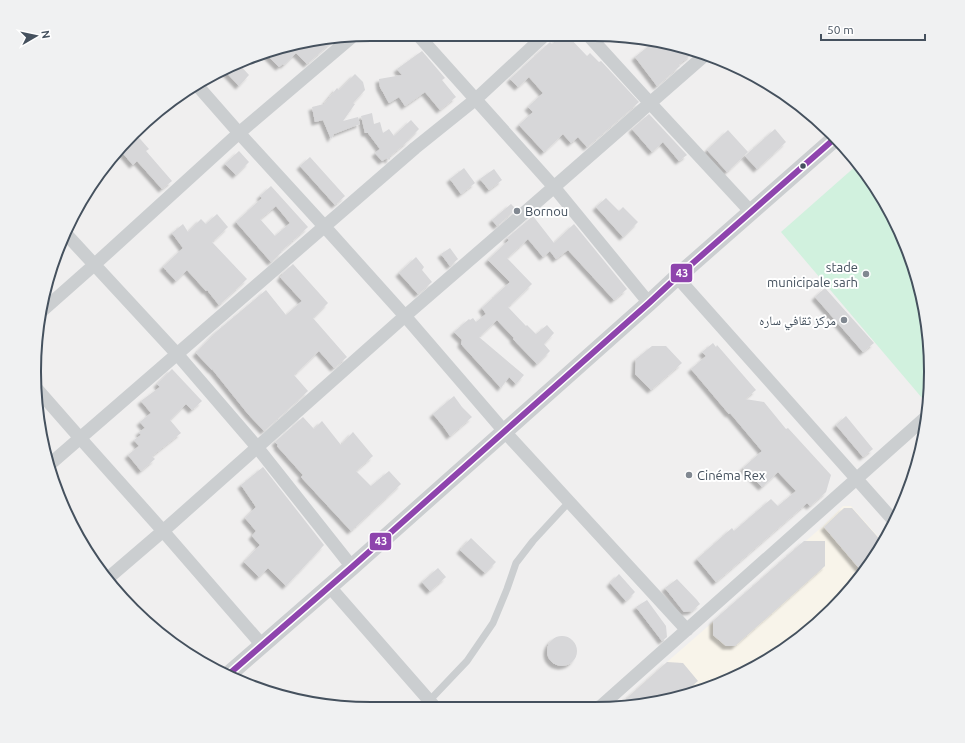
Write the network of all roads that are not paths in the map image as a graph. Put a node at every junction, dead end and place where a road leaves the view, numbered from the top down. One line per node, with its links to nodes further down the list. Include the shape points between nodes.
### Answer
1 (423, 41): 7 (street)
2 (538, 41): 7 (street)
3 (593, 41): 8 (street)
4 (345, 42): 9 (street)
5 (700, 59): 8 (street)
6 (200, 89): 9 (street)
7 (476, 99): 11 (street); 13 (street)
8 (650, 104): 11 (street); 12 (street)
9 (239, 133): 13 (street); 15 (street)
10 (831, 142): 12 (street)
11 (554, 187): 17 (street); 19 (street)
12 (751, 212): 16 (street)
13 (324, 226): 19 (street); 20 (street)
14 (69, 238): 15 (street)
15 (94, 265): 18 (street); 20 (street)
16 (677, 277): 17 (street); 27 (street)
17 (649, 303): 23 (street)
18 (47, 306)
19 (404, 316): 23 (street); 25 (street)
20 (177, 354): 24 (street); 25 (street)
21 (42, 395): 24 (street)
22 (920, 423): 27 (street)
23 (504, 431): 28 (street); 31 (street)
24 (80, 438): 26 (street); 30 (street)
25 (257, 447): 30 (street); 31 (street)
26 (53, 461)
27 (857, 480): 29 (street); 34 (street)
28 (569, 502): 34 (street); 39 (lane, via 516,563 493,623 467,661)
29 (890, 517)
30 (163, 531): 32 (street); 35 (street)
31 (352, 566): 33 (street)
32 (111, 575)
33 (329, 586): 35 (street); 38 (street)
34 (687, 630): 37 (street)
35 (262, 645): 36 (street)
36 (232, 671)
37 (606, 701)
38 (430, 702)
39 (434, 702)

